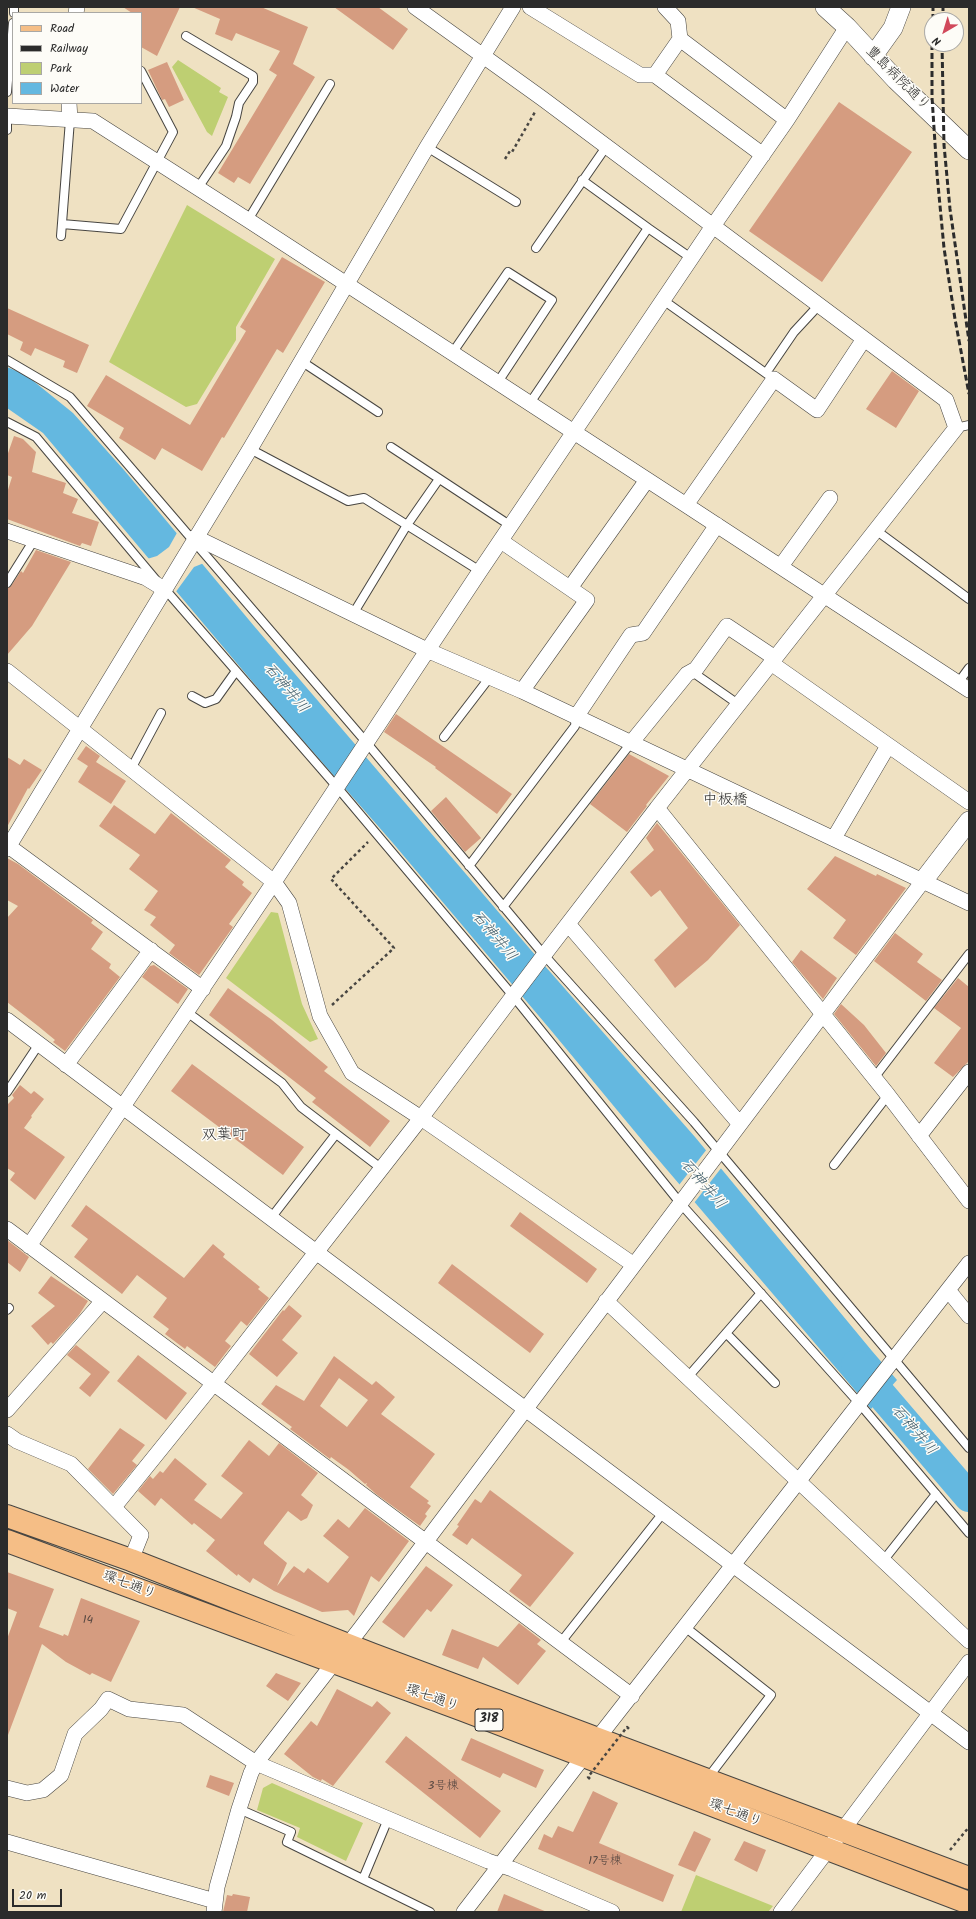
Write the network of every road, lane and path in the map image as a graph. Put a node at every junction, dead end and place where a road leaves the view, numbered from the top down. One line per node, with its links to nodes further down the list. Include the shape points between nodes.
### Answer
1 (415, 7): 12 (street)
2 (513, 7): 12 (street)
3 (530, 7): 14 (street, via 640,75)
4 (665, 7): 10 (street, via 678,22)
5 (825, 7): 7 (street, 豊島病院通り)
6 (901, 7): 11 (street, via 894,28)
7 (847, 27): 11 (street, 豊島病院通り); 21 (street)
8 (12, 34): 16 (lane)
9 (186, 36): 31 (lane, via 253,76 253,82 238,103 226,146)
10 (680, 39): 14 (street); 21 (street)
11 (873, 56): 26 (street, 豊島病院通り)
12 (483, 57): 17 (street); 24 (street)
13 (142, 73): 29 (lane, via 173,132)
14 (655, 75): 27 (street)
15 (330, 84): 33 (lane)
16 (7, 92)
17 (543, 99): 25 (street); 28 (path, via 512,152 510,151)
18 (69, 104): 20 (street)
19 (7, 116): 20 (street)
20 (70, 120): 29 (street, via 93,122); 34 (lane)
21 (787, 120): 27 (street)
22 (7, 122): 23 (lane)
23 (7, 130)
24 (427, 147): 32 (lane); 40 (street)
25 (606, 147): 30 (lane); 35 (street)
26 (969, 150)
27 (763, 155): 35 (street)
28 (505, 158)
29 (156, 161): 31 (street); 34 (lane, via 121,229)
30 (582, 180): 36 (lane); 38 (lane)
31 (198, 188): 33 (street)
32 (516, 202)
33 (248, 220): 40 (street)
34 (62, 224): 37 (lane)
35 (713, 226): 39 (street); 42 (street)
36 (648, 228): 39 (lane); 49 (lane)
37 (61, 236)
38 (536, 248)
39 (691, 258): 41 (street)
40 (346, 284): 44 (street); 46 (street)
41 (663, 300): 47 (lane); 53 (street)
42 (818, 305): 43 (street); 47 (lane, via 794,332)
43 (864, 339): 47 (street, via 817,410); 52 (street, via 946,400)
44 (453, 352): 48 (street); 48 (lane, via 508,272 552,300)
45 (7, 360): 66 (lane, via 70,397)
46 (301, 361): 50 (lane); 55 (street)
47 (770, 376): 59 (street)
48 (498, 382): 49 (street)
49 (530, 403): 53 (street)
50 (378, 412)
51 (7, 422): 71 (lane, via 36,437)
52 (963, 426): 64 (street)
53 (574, 432): 57 (street); 62 (street)
54 (391, 447): 56 (lane)
55 (250, 449): 60 (lane, via 348,501 364,498); 66 (street)
56 (439, 479): 60 (lane); 62 (lane)
57 (647, 480): 59 (street); 72 (street)
58 (830, 498): 68 (street)
59 (686, 505): 61 (street)
60 (407, 525): 69 (lane); 75 (lane)
61 (717, 525): 68 (street); 88 (street, via 643,633 631,635)
62 (511, 526): 67 (street)
63 (7, 531): 65 (street)
64 (877, 531): 73 (street); 74 (lane)
65 (34, 540): 70 (lane); 71 (street, via 146,578)
66 (193, 541): 71 (street); 75 (street); 91 (lane)
67 (501, 541): 69 (street); 72 (street)
68 (781, 566): 73 (street)
69 (480, 571): 76 (street)
70 (7, 583)
71 (165, 587): 80 (lane); 89 (street)
72 (570, 588): 84 (street, via 587,600)
73 (826, 596): 77 (street); 83 (street)
74 (969, 599)
75 (353, 614): 76 (street)
76 (429, 650): 82 (street); 91 (street)
77 (773, 661): 81 (street, via 727,626 696,669); 86 (street); 93 (street)
78 (969, 668): 83 (lane)
79 (7, 671): 89 (street)
80 (236, 671): 85 (lane, via 216,699 205,703); 96 (lane)
81 (691, 671): 86 (lane); 92 (street)
82 (490, 676): 84 (street); 90 (lane)
83 (964, 687)
84 (522, 691): 88 (street)
85 (192, 696)
86 (738, 704): 95 (street)
87 (161, 713): 94 (lane)
88 (576, 717): 92 (street); 103 (lane, via 575,726)
89 (80, 729): 94 (street); 102 (street)
90 (444, 737)
91 (366, 742): 96 (street); 103 (lane)
92 (631, 743): 95 (street); 107 (lane)
93 (888, 746): 97 (street); 101 (street)
94 (131, 769): 105 (street)
95 (687, 770): 98 (street); 101 (street)
96 (336, 787): 100 (lane); 105 (street)
97 (969, 802)
98 (657, 808): 108 (street); 115 (street)
99 (969, 821): 104 (street)
100 (376, 834): 113 (lane); 116 (path, via 331,879 394,948)
101 (834, 838): 104 (street)
102 (8, 847): 109 (street)
103 (469, 866): 107 (lane)
104 (923, 881): 106 (street); 115 (street)
105 (274, 882): 112 (street); 116 (street, via 289,903)
106 (969, 903)
107 (503, 907): 111 (lane)
108 (568, 924): 111 (street); 126 (street)
109 (151, 950): 112 (street); 119 (street)
110 (969, 954): 121 (lane)
111 (544, 955): 113 (street); 129 (lane)
112 (203, 989): 114 (street)
113 (514, 997): 125 (street); 133 (lane)
114 (187, 1012): 124 (street); 127 (lane, via 282,1083 301,1107)
115 (823, 1014): 121 (street); 126 (street)
116 (320, 1016): 125 (street, via 352,1073)
117 (7, 1020): 118 (street)
118 (39, 1044): 119 (street); 122 (lane)
119 (66, 1065): 124 (street)
120 (969, 1072): 128 (street)
121 (874, 1078): 123 (street)
122 (7, 1092)
123 (888, 1095): 128 (street); 130 (lane)
124 (123, 1107): 134 (street); 136 (street)
125 (421, 1118): 131 (street); 139 (street)
126 (739, 1123): 129 (street)
127 (336, 1134): 131 (lane); 134 (lane)
128 (919, 1136): 132 (street)
129 (718, 1151): 133 (street); 146 (lane)
130 (834, 1165)
131 (382, 1169): 137 (street)
132 (969, 1201)
133 (681, 1204): 139 (street); 141 (lane)
134 (271, 1218): 137 (street)
135 (7, 1229): 136 (street)
136 (29, 1246): 143 (street)
137 (317, 1252): 148 (street); 151 (street)
138 (969, 1263): 140 (street)
139 (634, 1265): 142 (street)
140 (948, 1290): 144 (street); 146 (street)
141 (761, 1293): 145 (lane); 150 (lane)
142 (606, 1301): 147 (street); 151 (street)
143 (102, 1302): 148 (street); 152 (street)
144 (969, 1316)
145 (726, 1333): 147 (lane); 149 (lane)
146 (892, 1360): 150 (street); 154 (lane)
147 (687, 1378): 155 (street)
148 (214, 1383): 157 (street); 162 (street)
149 (775, 1383)
150 (860, 1402): 155 (street); 156 (lane)
151 (525, 1409): 158 (street); 162 (street)
152 (7, 1410)
153 (7, 1434): 157 (street, via 17,1441 71,1464)
154 (969, 1448)
155 (798, 1482): 164 (street); 165 (street)
156 (936, 1494): 160 (lane); 164 (lane)
157 (114, 1507): 163 (street, via 141,1534)
158 (663, 1513): 165 (street); 168 (lane)
159 (7, 1516): 163 (main road, 環七通り / 318)
160 (969, 1532)
161 (7, 1541): 171 (main road, 環七通り / 318)
162 (426, 1541): 168 (street); 169 (street)
163 (131, 1560): 169 (main road, 環七通り / 318)
164 (883, 1561): 167 (street)
165 (732, 1566): 166 (street); 173 (street)
166 (685, 1627): 172 (street); 180 (lane, via 771,1695)
167 (969, 1641)
168 (561, 1642): 172 (street)
169 (347, 1644): 171 (street); 175 (main road, 環七通り / 318)
170 (969, 1662): 173 (street)
171 (332, 1663): 177 (main road, 環七通り / 318); 178 (street)
172 (632, 1696): 175 (street)
173 (931, 1713): 176 (street); 185 (street)
174 (629, 1728): 179 (path, bridge, via 627,1727 588,1777)
175 (597, 1739): 180 (main road, 環七通り / 318)
176 (969, 1742)
177 (584, 1756): 187 (main road, 環七通り / 318); 188 (street)
178 (256, 1763): 181 (street, via 183,1715 129,1709 108,1699 75,1734 61,1775 44,1790 27,1793); 182 (street); 183 (street)
179 (590, 1779)
180 (706, 1780): 185 (main road, 環七通り / 318)
181 (7, 1788)
182 (239, 1809): 191 (lane, via 291,1832 287,1842); 193 (street)
183 (388, 1819): 188 (street); 191 (lane)
184 (969, 1827): 189 (path)
185 (841, 1831): 187 (street); 189 (main road, 環七通り / 318)
186 (7, 1842): 193 (street)
187 (828, 1850): 192 (main road, 環七通り / 318); 197 (street)
188 (500, 1865): 195 (street); 196 (street)
189 (937, 1866): 190 (main road, 環七通り / 318)
190 (969, 1878)
191 (363, 1879): 194 (lane)
192 (957, 1904)
193 (214, 1906)
194 (430, 1912)
195 (464, 1912)
196 (612, 1912)
197 (781, 1912)

